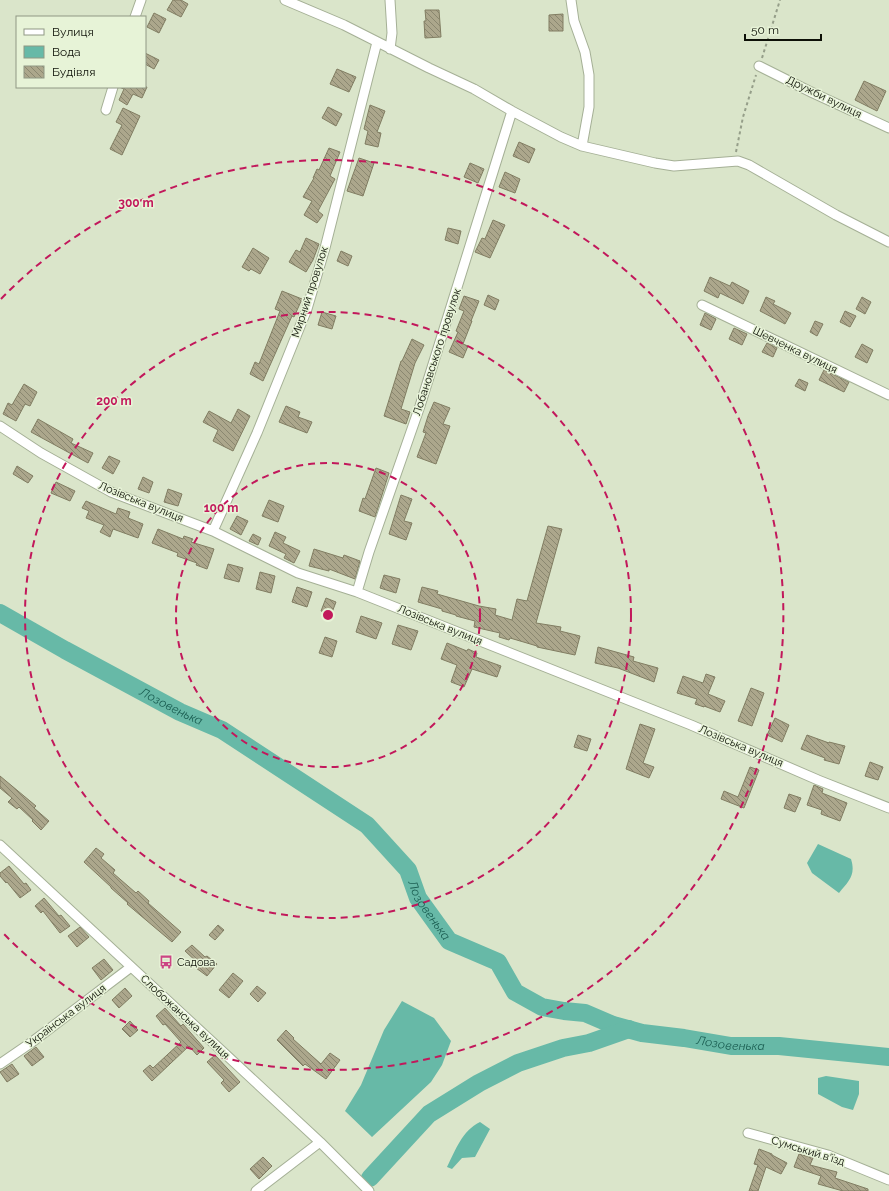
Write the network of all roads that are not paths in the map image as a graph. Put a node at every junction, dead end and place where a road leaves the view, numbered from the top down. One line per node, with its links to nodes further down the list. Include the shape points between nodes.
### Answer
1 (141, 0): 5 (street)
2 (285, 0): 6 (street)
3 (390, 0): 7 (street)
4 (571, 0): 13 (street, via 589,75 589,108)
5 (135, 16)
6 (377, 42): 7 (street); 18 (street, Мирний провулок, via 326,248 307,309 257,433)
7 (390, 49): 11 (street, via 474,89)
8 (759, 66): 12 (street, Дружби вулиця)
9 (113, 88): 10 (street)
10 (106, 110)
11 (512, 111): 13 (street); 19 (street, Лобановського провулок, via 420,406)
12 (889, 128)
13 (582, 146): 14 (street, via 674,166 738,161)
14 (889, 242)
15 (702, 305): 16 (street, Шевченка вулиця)
16 (889, 394)
17 (0, 426): 18 (street, Лозівська вулиця, via 41,453 111,492)
18 (213, 531): 19 (street, Лозівська вулиця, via 298,572)
19 (357, 592): 20 (street, Лозівська вулиця, via 691,725)
20 (889, 808)
21 (0, 845): 22 (street, Слобожанська вулиця)
22 (131, 967): 23 (street, Українська вулиця); 25 (street, Слобожанська вулиця)
23 (0, 1064)
24 (748, 1133): 26 (street, Сумський в'їзд, via 828,1155)
25 (320, 1142): 27 (street); 28 (street, Слобожанська вулиця)
26 (889, 1180)
27 (256, 1191)
28 (369, 1191)

